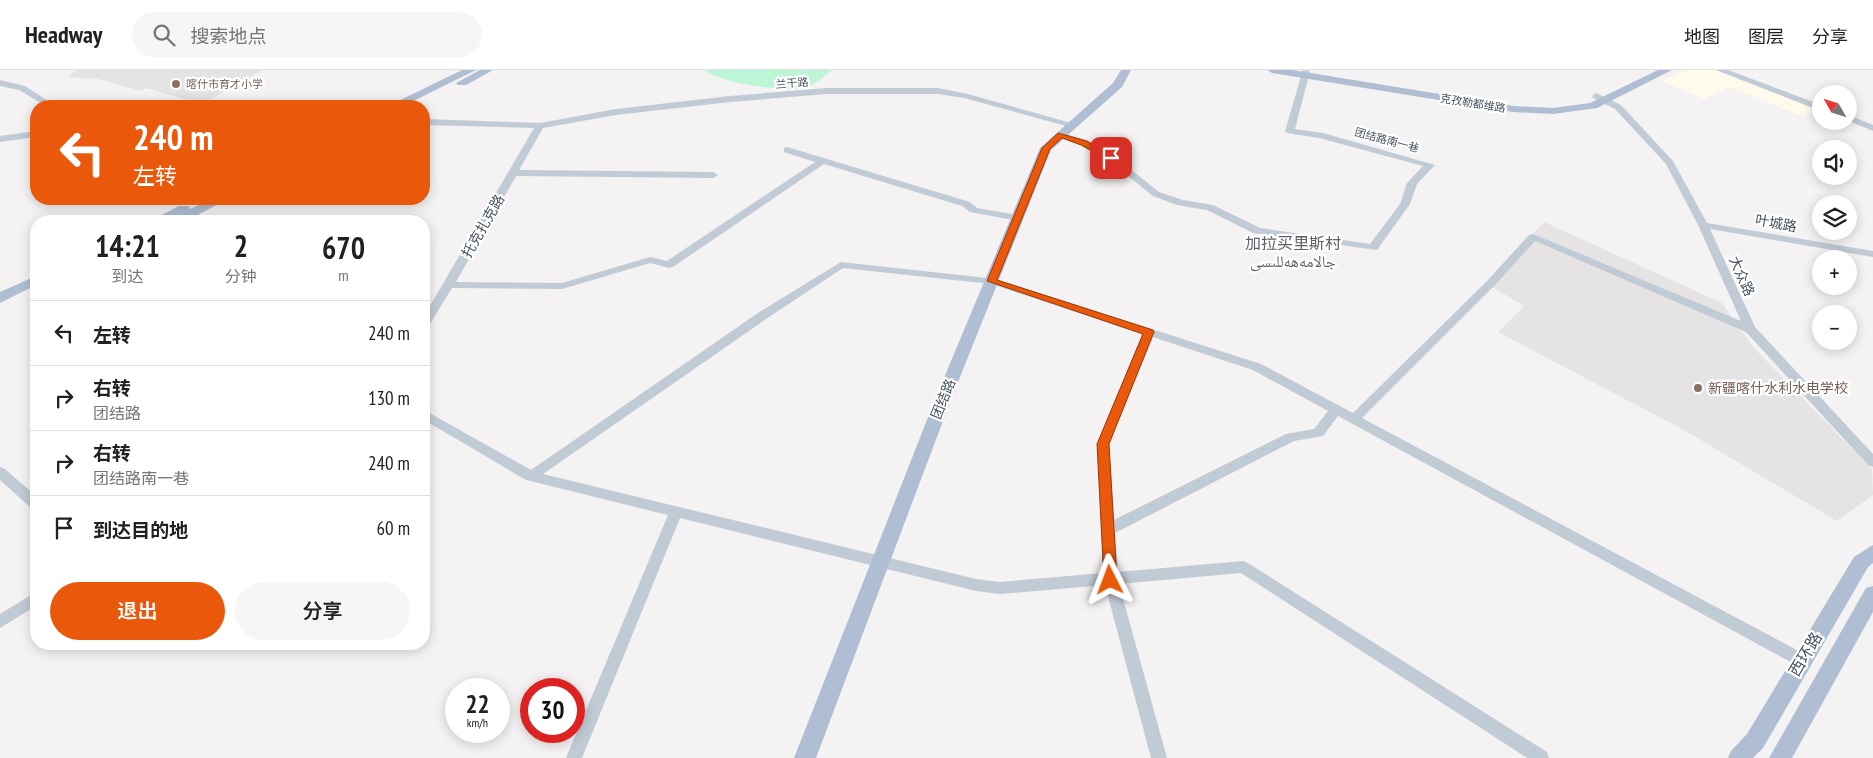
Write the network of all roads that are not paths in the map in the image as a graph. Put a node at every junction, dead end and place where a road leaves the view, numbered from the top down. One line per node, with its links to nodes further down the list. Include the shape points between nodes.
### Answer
1 (471, 70): 12 (main road)
2 (488, 70): 13 (main road)
3 (1126, 70): 17 (main road, 团结路, via 1118,85)
4 (1272, 70): 8 (main road, 克孜勒都维路)
5 (1646, 70): 10 (main road, 克孜勒都维路)
6 (1667, 70): 10 (main road, 克孜勒都维路)
7 (1720, 70): 14 (street)
8 (1304, 72): 10 (main road, 克孜勒都维路, via 1513,109 1553,111 1592,106); 21 (street, 团结路南一巷, via 1290,131 1320,135 1430,165 1412,182 1405,204 1373,248 1257,231 1208,207 1181,203 1156,194 1111,158)
9 (0, 83): 11 (street, via 22,88)
10 (1601, 99): 32 (street, 大众路, via 1618,107 1670,163)
11 (42, 100)
12 (407, 100)
13 (425, 100)
14 (1812, 105)
15 (430, 122): 18 (street, 兰干路)
16 (1858, 122): 19 (street)
17 (1073, 124): 18 (street, 兰干路, via 938,91 827,91 616,112); 21 (main road, 团结路)
18 (540, 126): 25 (street, 托克扎克路)
19 (1873, 128)
20 (30, 135): 22 (street)
21 (1061, 135): 31 (main road, 团结路, via 1046,148)
22 (0, 140)
23 (787, 150): 24 (street)
24 (824, 160): 31 (street, via 966,204 974,210); 36 (street, via 669,265 650,260 562,286)
25 (514, 173): 26 (street); 36 (street, 托克扎克路)
26 (713, 175)
27 (191, 205): 29 (main road)
28 (209, 205): 30 (main road)
29 (170, 215)
30 (189, 215)
31 (1018, 218): 34 (main road, 团结路)
32 (1703, 225): 33 (street, 叶城路); 41 (street, 大众路)
33 (1873, 254)
34 (992, 281): 42 (street); 48 (street, via 841,265); 53 (main road, 团结路)
35 (30, 283): 38 (main road)
36 (449, 285): 40 (street, 托克扎克路)
37 (30, 292): 39 (main road)
38 (0, 298)
39 (0, 307)
40 (430, 315)
41 (1750, 329): 45 (street, via 1533,237); 46 (street, 大众路)
42 (1149, 332): 43 (street, via 1256,367); 51 (street, via 1103,444)
43 (1336, 410): 45 (street); 51 (street, via 1318,433 1291,437)
44 (430, 417): 48 (street)
45 (1354, 419): 58 (street)
46 (1873, 462)
47 (0, 472): 49 (street)
48 (531, 476): 50 (street)
49 (30, 499)
50 (676, 512): 53 (street); 59 (street)
51 (1108, 530): 54 (street)
52 (1873, 552): 58 (main road, 西环路, via 1861,562)
53 (881, 563): 54 (street, via 1000,588); 60 (main road, 团结路)
54 (1110, 580): 61 (street); 62 (street, via 1243,567)
55 (1873, 594): 64 (main road, 西环路)
56 (30, 602): 57 (street)
57 (0, 622)
58 (1801, 660): 63 (main road, 西环路, via 1755,741)
59 (574, 758)
60 (805, 758)
61 (1159, 758)
62 (1541, 758)
63 (1739, 758)
64 (1780, 758)

